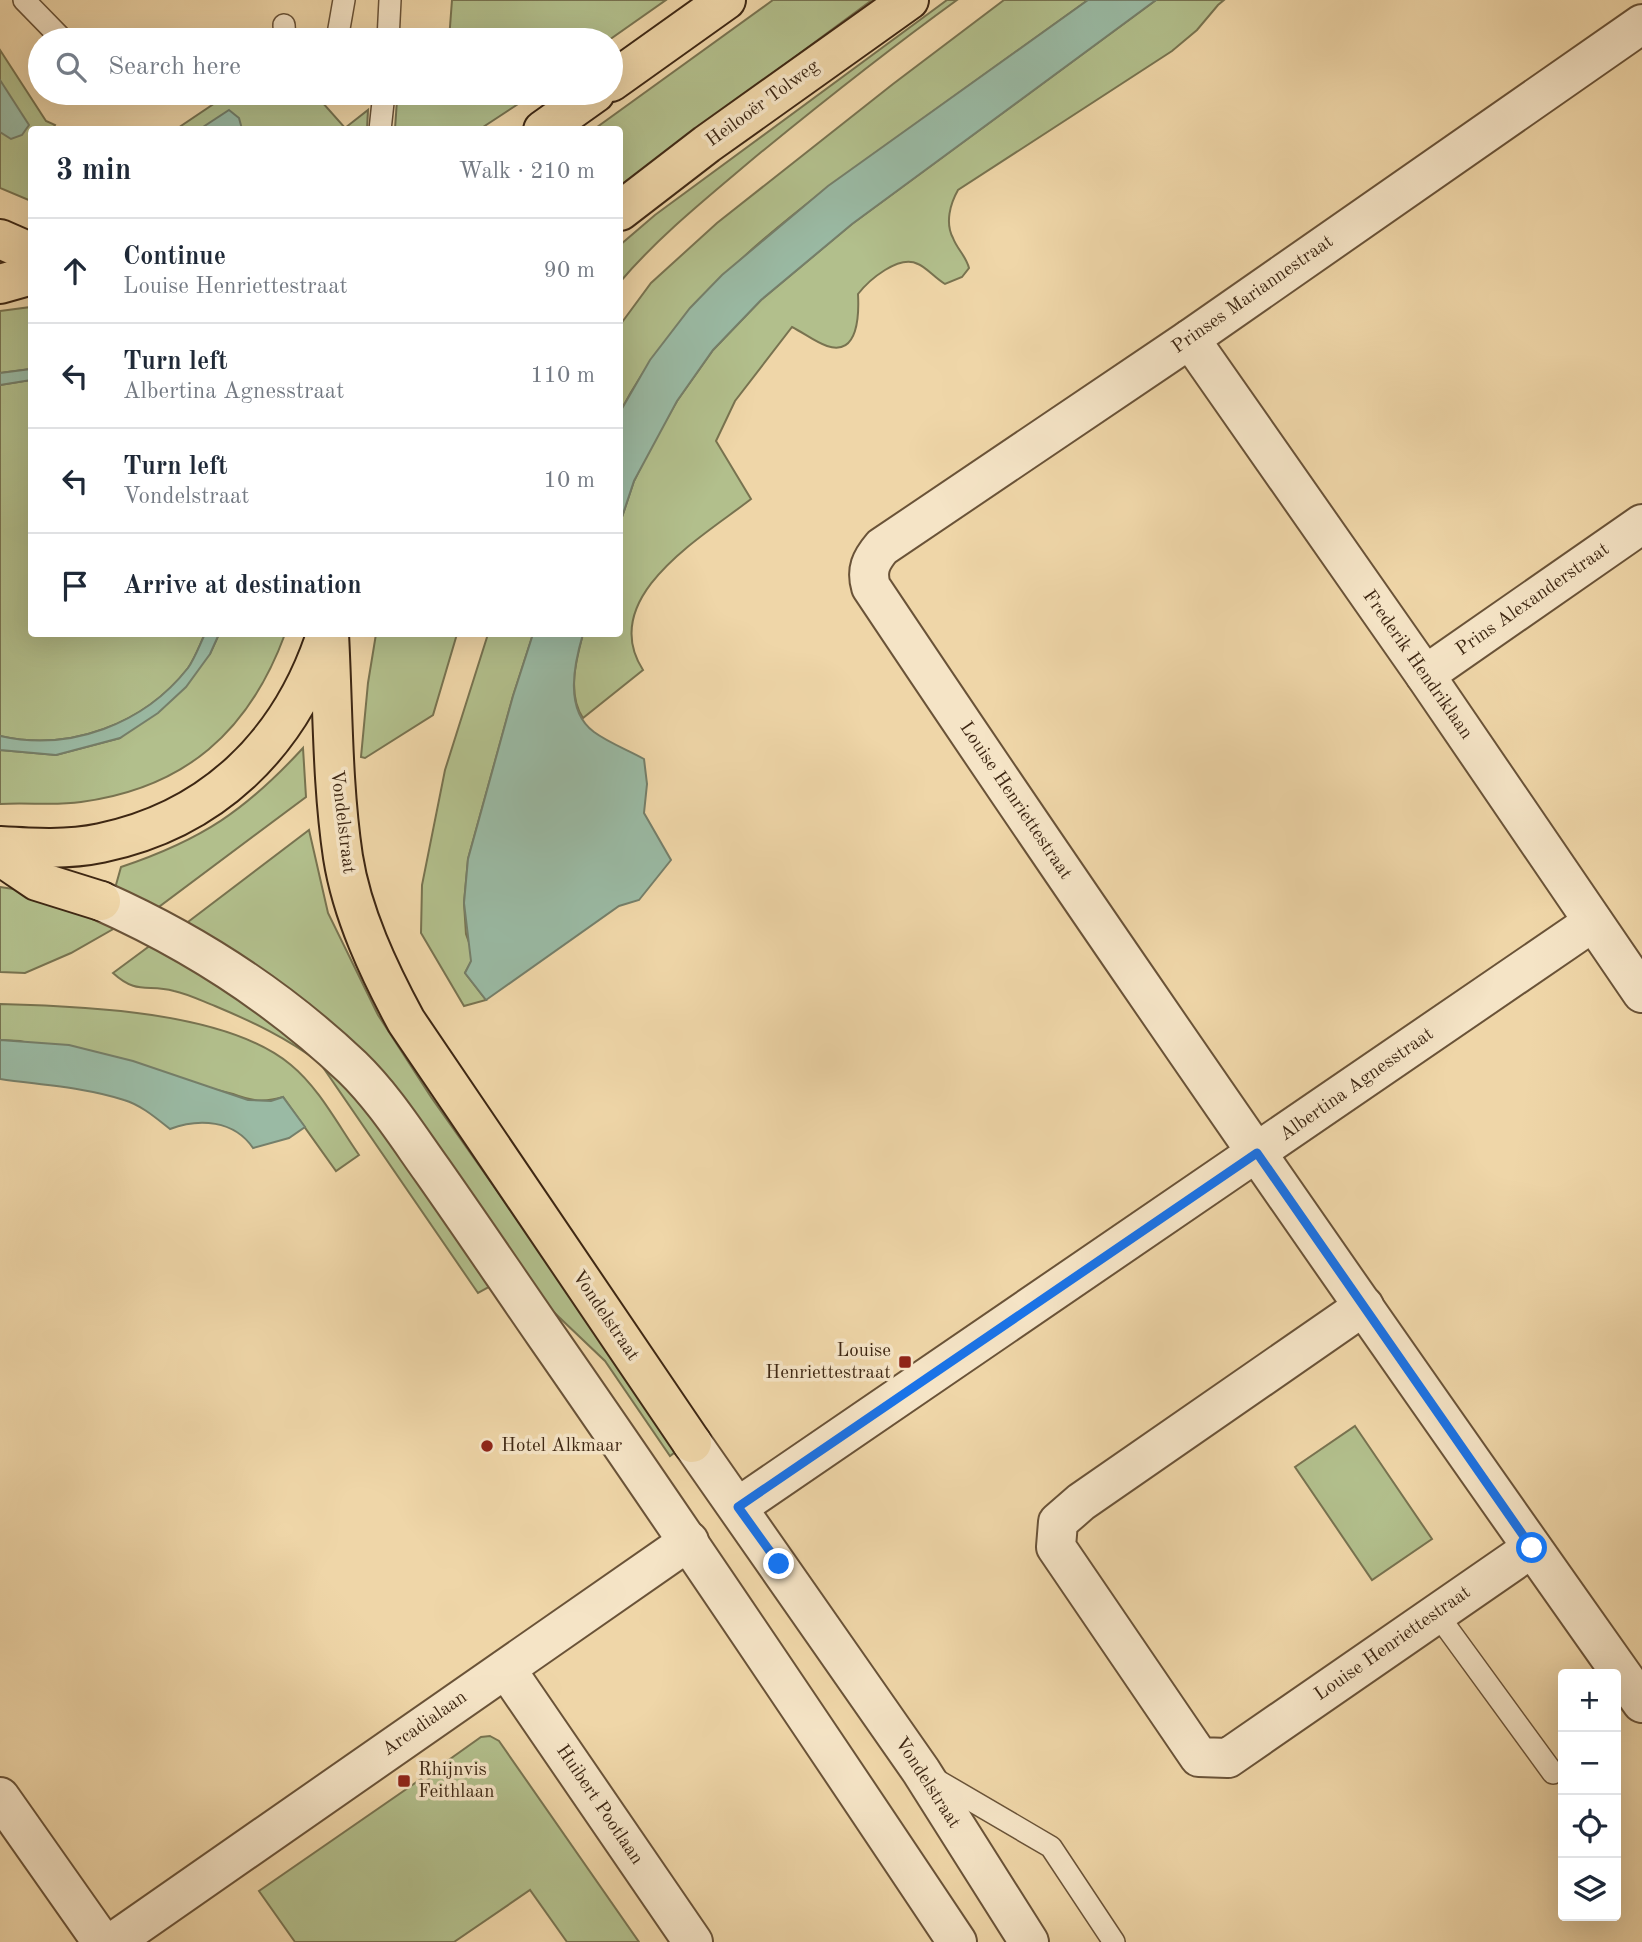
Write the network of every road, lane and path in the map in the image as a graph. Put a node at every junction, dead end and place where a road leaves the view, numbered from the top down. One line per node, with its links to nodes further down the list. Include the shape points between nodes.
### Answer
1 (24, 0): 7 (lane)
2 (344, 0): 8 (lane)
3 (390, 0): 9 (lane)
4 (726, 0): 10 (highway)
5 (909, 0): 15 (highway, Heilooër Tolweg)
6 (1642, 25): 20 (street, Prinses Mariannestraat)
7 (51, 28)
8 (339, 28)
9 (389, 28)
10 (623, 73)
11 (383, 105): 13 (lane)
12 (578, 105): 14 (highway)
13 (380, 126)
14 (549, 126)
15 (623, 209)
16 (0, 239): 17 (highway)
17 (28, 251)
18 (28, 276): 19 (highway)
19 (0, 284)
20 (1190, 339): 22 (street, Prinses Mariannestraat, via 881,547); 25 (street, Frederik Hendriklaan)
21 (1642, 524): 25 (street, Prins Alexanderstraat)
22 (869, 567): 31 (street, Louise Henriettestraat, via 871,587)
23 (327, 637): 26 (highway, via 282,727 246,769 214,795 141,832 101,843 60,848)
24 (328, 637): 33 (highway, Vondelstraat, via 343,857 379,966 406,1021)
25 (1425, 675): 29 (street, Frederik Hendriklaan)
26 (0, 846)
27 (0, 856): 28 (highway, via 37,880)
28 (101, 901): 35 (street, via 219,962 316,1036 371,1087)
29 (1593, 922): 30 (street, Frederik Hendriklaan); 31 (street, Albertina Agnesstraat)
30 (1642, 993)
31 (1257, 1153): 32 (street, Louise Henriettestraat); 34 (street, Albertina Agnesstraat)
32 (1364, 1306): 36 (street, Louise Henriettestraat); 37 (street, Louise Henriettestraat, via 1081,1502 1058,1522 1056,1548 1199,1757 1228,1758)
33 (692, 1443): 34 (street, Vondelstraat)
34 (738, 1507): 35 (street, Arcadialaan); 40 (street, Vondelstraat)
35 (689, 1541): 38 (street, Arcadialaan); 46 (street)
36 (1532, 1548): 37 (street, Louise Henriettestraat); 39 (street)
37 (1437, 1614): 41 (lane)
38 (506, 1669): 44 (street, Arcadialaan); 45 (street, Huibert Pootlaan)
39 (1642, 1703)
40 (922, 1771): 47 (street, Vondelstraat); 48 (lane, via 1051,1847)
41 (1553, 1773)
42 (0, 1797): 43 (street)
43 (102, 1942)
44 (113, 1942)
45 (693, 1942)
46 (957, 1942)
47 (1029, 1942)
48 (1114, 1942)

